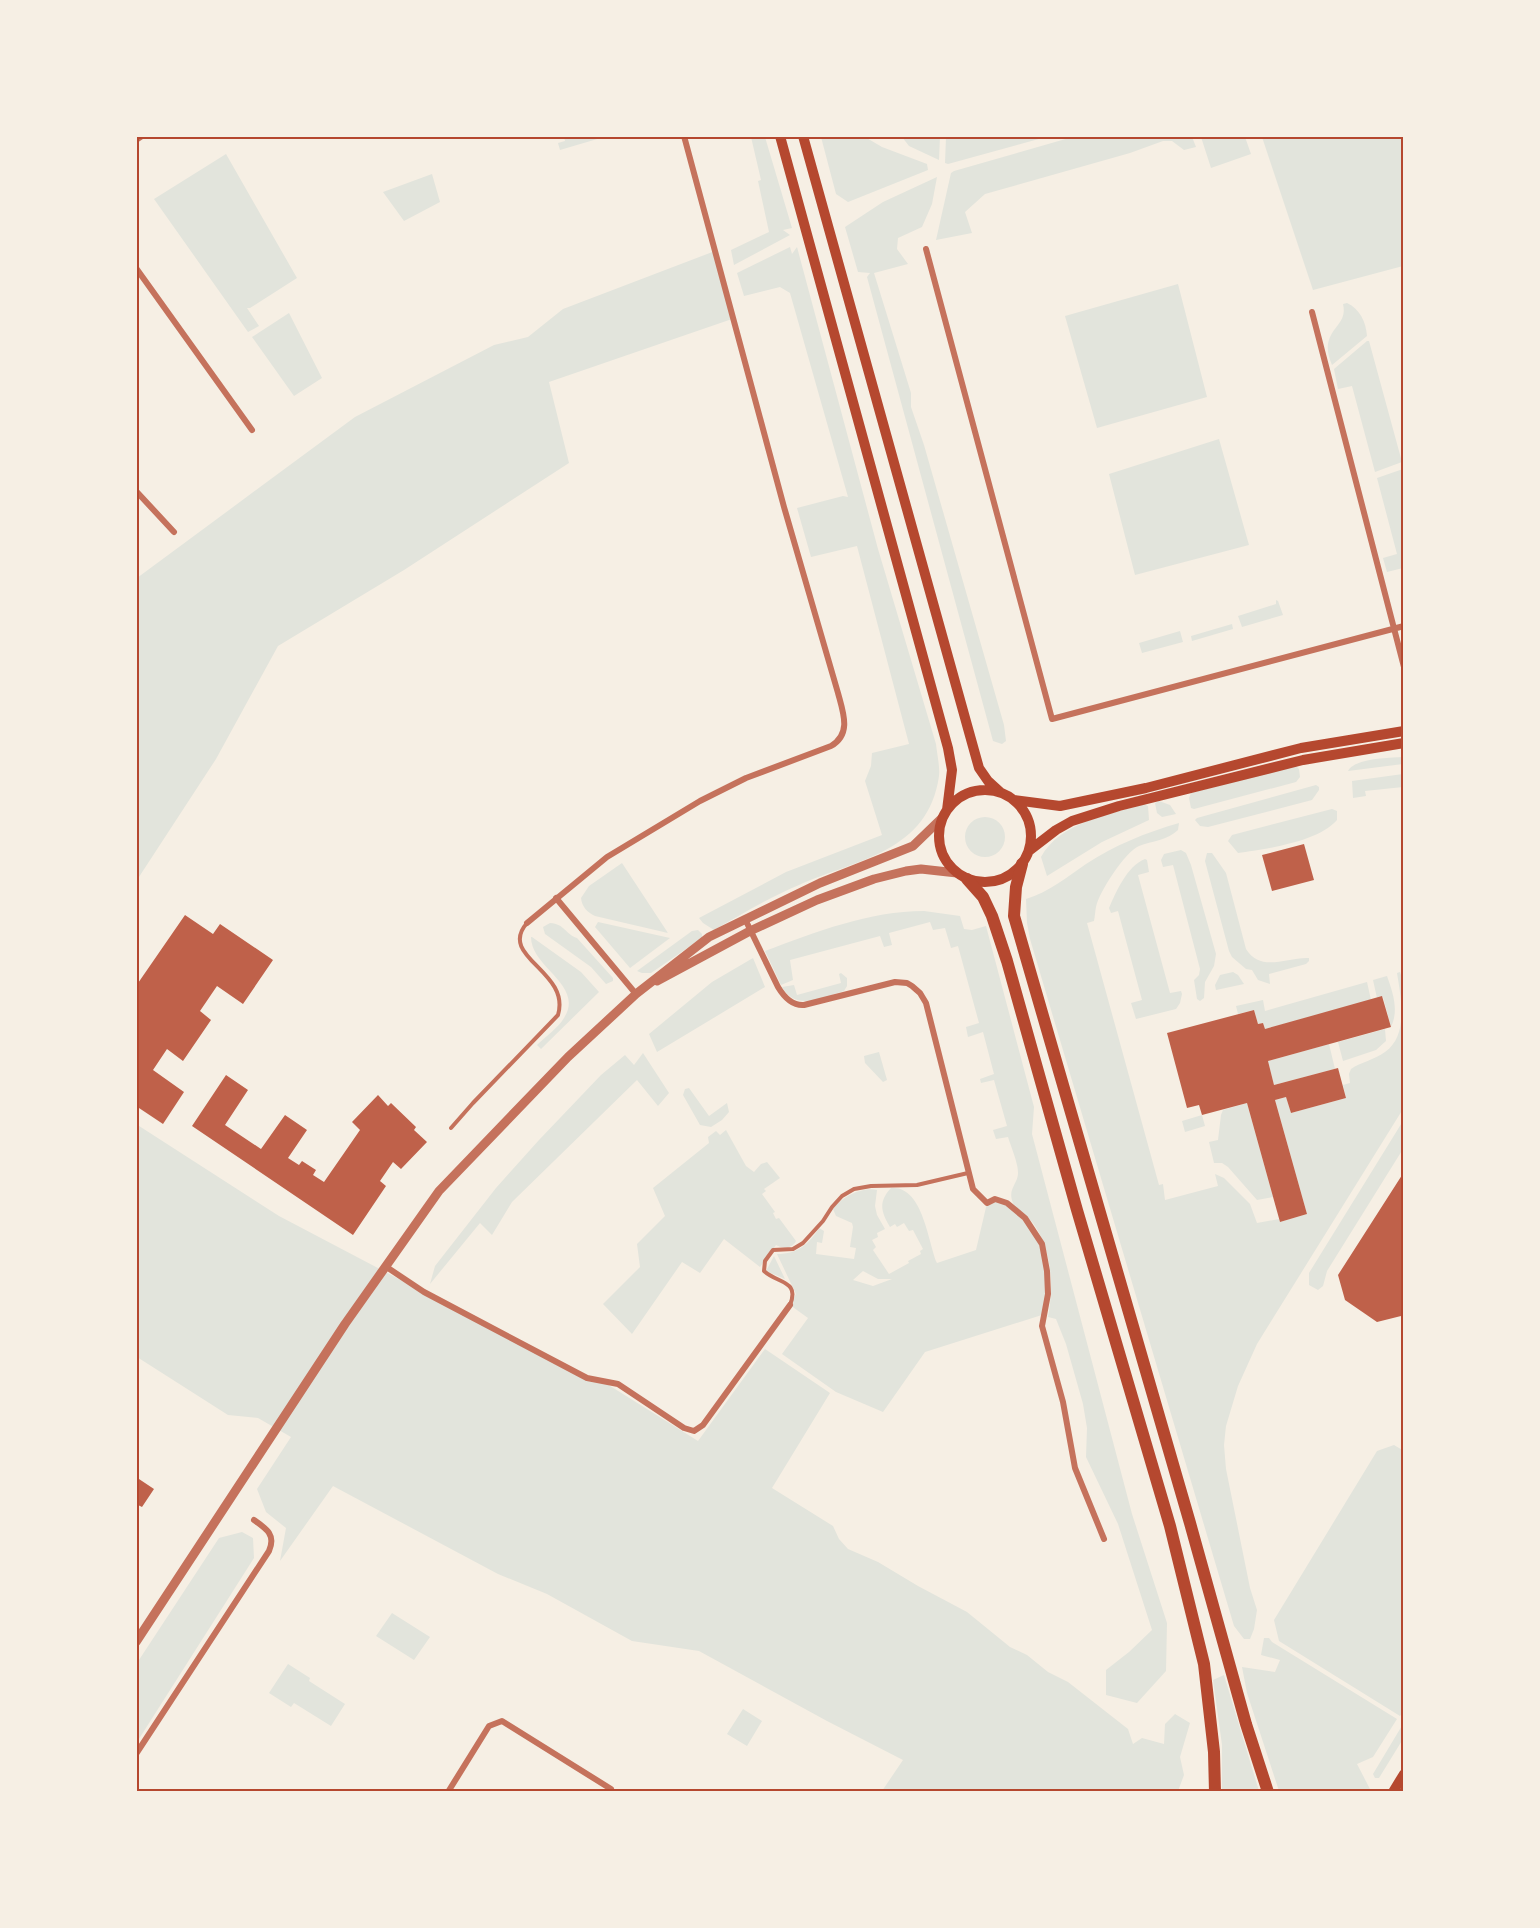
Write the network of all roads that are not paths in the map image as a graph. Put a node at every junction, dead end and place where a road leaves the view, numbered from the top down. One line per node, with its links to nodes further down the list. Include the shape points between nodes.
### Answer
1 (142, 136): 5 (street)
2 (684, 136): 23 (street, via 844,726 838,742 746,778 700,801 607,857)
3 (780, 136): 19 (main road, via 948,748 951,770)
4 (803, 136): 17 (main road, via 979,768)
5 (136, 140)
6 (926, 249): 13 (street, via 1052,719)
7 (136, 268): 9 (street)
8 (1312, 312): 13 (street)
9 (252, 430)
10 (136, 491): 11 (street)
11 (174, 532)
12 (1404, 626): 13 (street)
13 (1392, 628): 14 (street)
14 (1404, 667)
15 (1404, 731): 18 (main road, via 1301,748 1060,806)
16 (1404, 743): 20 (main road, via 1303,760 1119,806 1072,820)
17 (1000, 792): 18 (main road); 19 (main road, via 970,792 957,799)
18 (1014, 800): 20 (main road, via 1028,819 1032,834)
19 (944, 814): 22 (main road, via 939,830 942,854); 24 (street, via 913,846 820,883)
20 (1030, 850): 21 (main road)
21 (1022, 864): 22 (main road, via 997,881 982,883); 41 (main road, via 1014,916 1245,1724)
22 (962, 876): 26 (street, via 921,869 874,879); 40 (main road, via 983,897 1007,961 1170,1526 1204,1664)
23 (556, 898): 25 (street); 28 (street)
24 (745, 919): 26 (street); 27 (street, via 701,942)
25 (527, 923): 29 (lane, via 520,933 521,944 556,988 560,1000 558,1015)
26 (750, 931): 27 (street); 30 (street, via 780,991 794,1004 804,1005 894,982 907,983 920,993 936,1038)
27 (647, 986): 28 (street)
28 (636, 994): 31 (street, via 568,1057 440,1191)
29 (452, 1128)
30 (968, 1173): 32 (lane, via 917,1185 854,1189 842,1196 803,1243 793,1249 773,1250 765,1261 764,1271 792,1289); 34 (street, via 980,1198 987,1203 1007,1203 1025,1218 1042,1244 1048,1294 1042,1326 1063,1402 1075,1468)
31 (385, 1266): 32 (street, via 424,1292 587,1378 618,1384 694,1431 703,1425); 35 (street)
32 (790, 1305)
33 (255, 1520): 36 (street, via 270,1534 269,1551)
34 (1104, 1539)
35 (136, 1642)
36 (136, 1754)
37 (1404, 1774): 42 (main road)
38 (448, 1791): 39 (street, via 489,1726 502,1720)
39 (609, 1791)
40 (1215, 1791)
41 (1268, 1791)
42 (1392, 1791)

